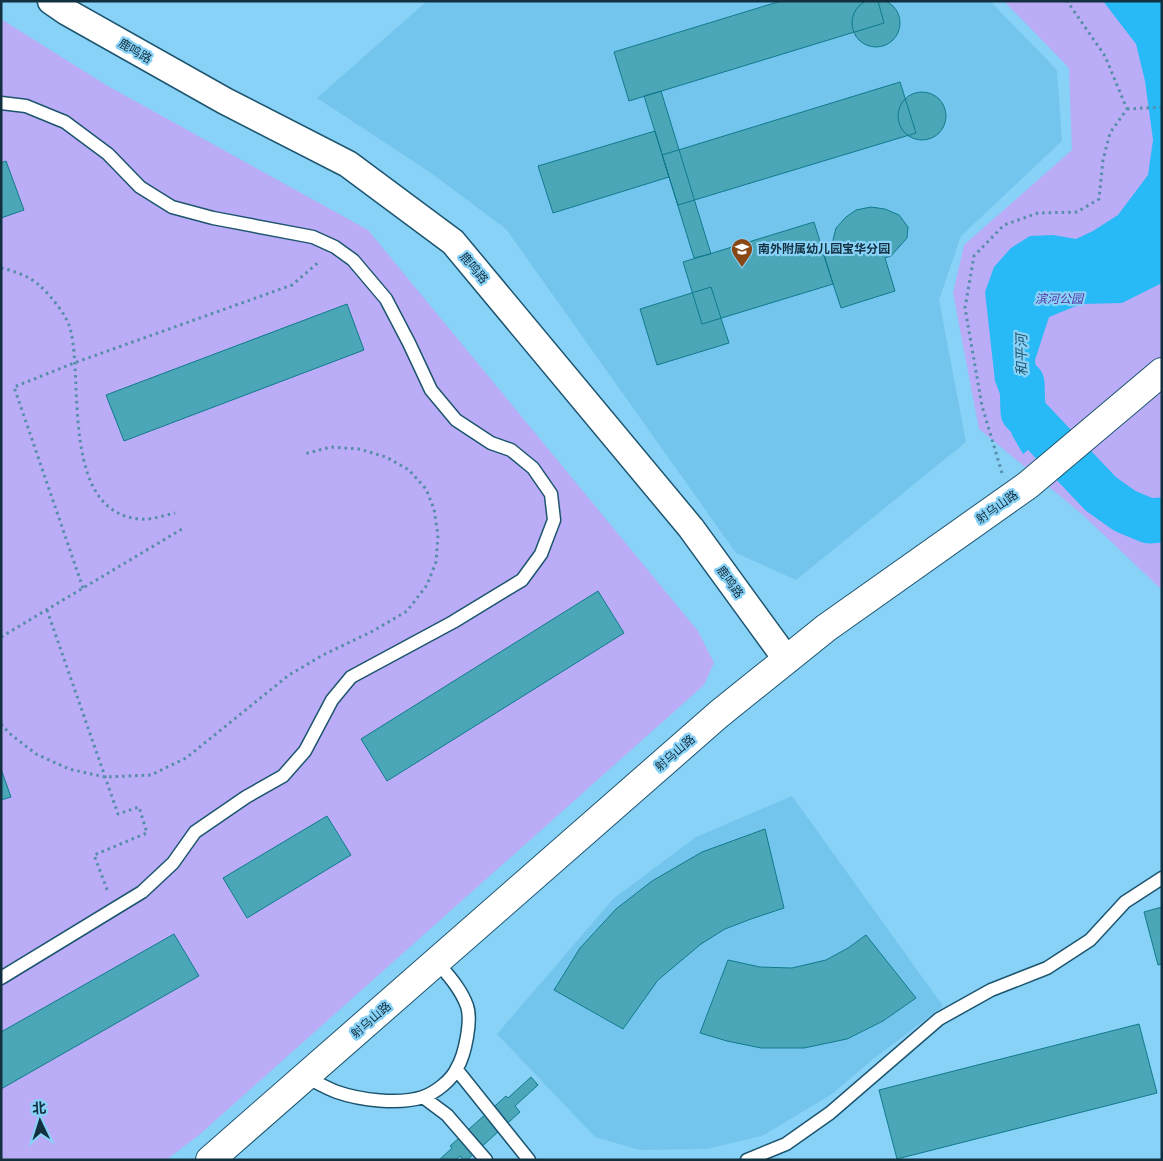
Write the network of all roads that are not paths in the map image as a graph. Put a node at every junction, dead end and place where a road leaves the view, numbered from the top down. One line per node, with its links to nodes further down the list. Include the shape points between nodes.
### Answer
1 (52, 1): 4 (street, 鹿鸣路, via 225,101 348,164 453,242 691,528)
2 (1, 102): 7 (lane, via 26,106 65,122 108,154 140,187 172,207 314,238 336,247 353,260 386,299 431,390 456,420 491,444 511,450 533,468 551,494 554,520 541,554 522,580 351,677 332,700 305,751 282,776 195,832 173,863 142,892)
3 (1162, 372): 4 (street, 射乌山路, via 1021,490 826,628)
4 (787, 660): 6 (street, 射乌山路, via 719,714)
5 (1162, 878): 14 (lane, via 1125,902 1090,940 1047,968 991,990 939,1020 830,1113 786,1144)
6 (437, 962): 8 (lane, via 459,989 468,1007 468,1027); 9 (street, 射乌山路)
7 (1, 978)
8 (457, 1070): 10 (lane, via 439,1088); 13 (lane)
9 (306, 1077): 10 (lane, via 336,1092 371,1100 398,1101); 11 (street, 射乌山路)
10 (423, 1097): 12 (lane, via 447,1115)
11 (210, 1160)
12 (486, 1160)
13 (529, 1160)
14 (748, 1160)

